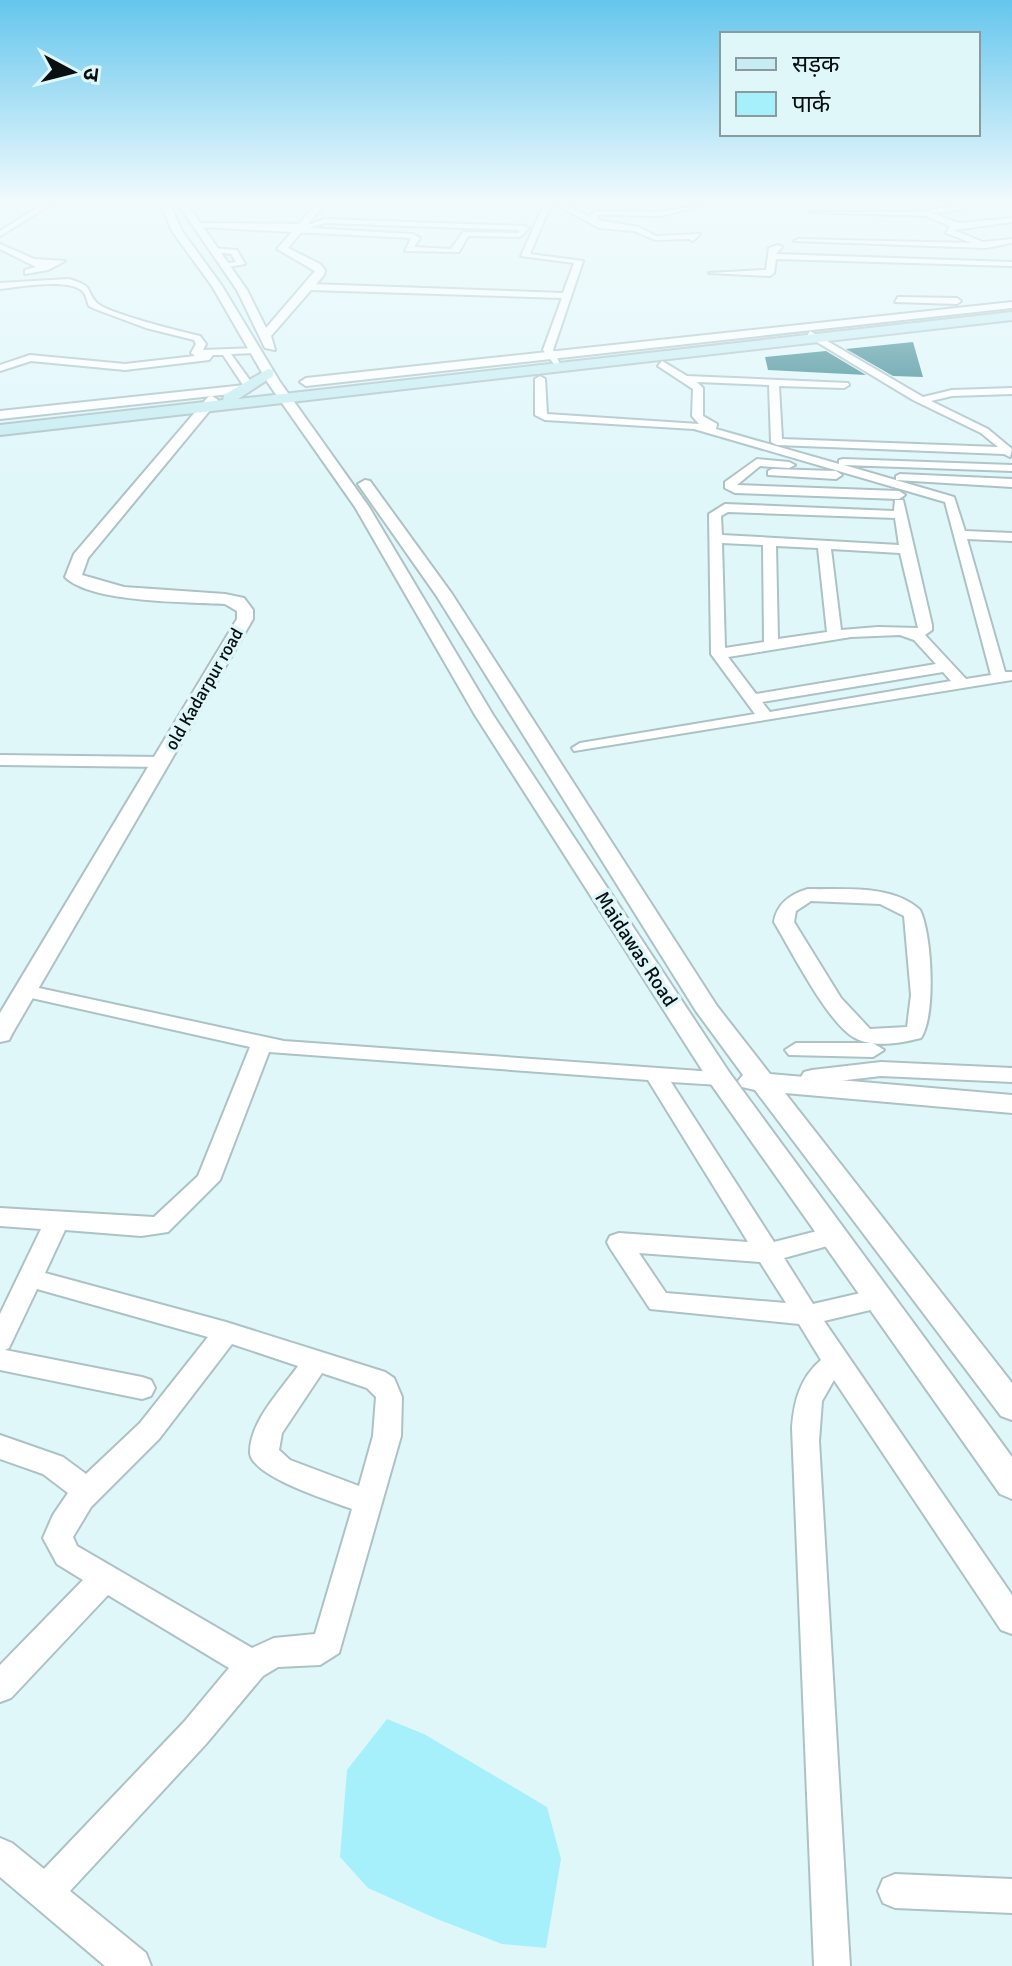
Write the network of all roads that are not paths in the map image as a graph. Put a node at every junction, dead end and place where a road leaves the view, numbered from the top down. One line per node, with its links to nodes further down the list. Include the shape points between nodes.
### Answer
1 (90, 296): 14 (street, via 98,307 197,338 201,344 196,353)
2 (223, 296): 13 (street)
3 (244, 296): 11 (street)
4 (302, 296): 11 (street)
5 (559, 296): 6 (street)
6 (566, 296): 16 (street, via 548,347)
7 (903, 298): 8 (street)
8 (954, 298)
9 (1012, 305): 16 (street)
10 (1012, 314): 12 (main road); 12 (main road)
11 (265, 336): 15 (street)
12 (814, 336): 16 (main road); 25 (main road); 27 (street)
13 (256, 352): 14 (street); 19 (street)
14 (229, 355): 18 (street, via 125,367 30,358); 24 (street)
15 (275, 355)
16 (553, 358): 25 (street); 25 (main road)
17 (662, 364): 21 (street)
18 (0, 368)
19 (268, 373): 24 (main road); 25 (street)
20 (540, 379): 36 (street, via 540,415 545,417 695,426)
21 (686, 379): 22 (street); 32 (street, via 700,392 700,422)
22 (774, 382): 23 (street); 32 (street)
23 (844, 385)
24 (247, 387): 28 (main road); 29 (street)
25 (293, 388): 28 (main road); 28 (main road); 69 (street, Maidawas Road, via 484,715); 70 (street, Maidawas Road, via 444,594 630,891)
26 (1012, 391): 27 (street)
27 (922, 400): 33 (street, via 999,440)
28 (216, 402): 30 (main road); 31 (main road); 60 (street, old Kadarpur road, via 80,557 73,577 104,589 225,599 245,610 245,619)
29 (0, 415)
30 (0, 424)
31 (0, 430)
32 (777, 442): 33 (street)
33 (1010, 454)
34 (835, 462): 35 (street)
35 (1012, 468)
36 (863, 476): 37 (street); 40 (street); 40 (street, via 818,474 768,461 757,462 729,485)
37 (959, 481): 38 (street); 39 (street)
38 (1012, 483)
39 (963, 494)
40 (935, 496): 42 (street, via 952,502)
41 (971, 522): 43 (street)
42 (961, 535): 43 (street); 54 (street)
43 (975, 536): 44 (street)
44 (1012, 537)
45 (717, 539): 46 (street); 48 (street, via 715,514 725,508 900,508); 52 (street)
46 (769, 541): 47 (street); 51 (street)
47 (824, 544): 48 (street); 50 (street)
48 (906, 549): 49 (street, via 925,625)
49 (916, 634): 50 (street, via 870,631); 53 (street)
50 (835, 636): 51 (street)
51 (771, 646): 52 (street)
52 (718, 654): 56 (street)
53 (945, 667): 55 (street); 56 (street)
54 (1005, 676): 55 (street)
55 (962, 684): 57 (street)
56 (751, 699): 57 (street)
57 (765, 716): 58 (street)
58 (580, 748)
59 (0, 760): 60 (street)
60 (162, 762): 61 (street, old Kadarpur road)
61 (25, 991): 62 (street, old Kadarpur road); 63 (street)
62 (0, 1034)
63 (262, 1043): 66 (street); 73 (street, via 208,1180 181,1209 160,1226)
64 (796, 1050): 65 (street)
65 (874, 1052): 65 (street, via 844,1016 784,922 790,905 808,895 892,900 913,914 918,1030); 67 (street); 68 (street)
66 (656, 1075): 69 (street); 75 (street)
67 (1012, 1075)
68 (812, 1077)
69 (720, 1078): 70 (street); 74 (street, Maidawas Road)
70 (760, 1082): 71 (street); 86 (street, Maidawas Road)
71 (1012, 1104)
72 (0, 1217): 73 (street)
73 (57, 1221): 76 (street)
74 (833, 1236): 75 (street); 77 (street, Maidawas Road)
75 (768, 1253): 79 (street); 79 (street, via 619,1242 659,1302)
76 (30, 1278): 78 (street); 80 (street)
77 (878, 1299): 79 (street); 88 (street, Maidawas Road)
78 (8, 1305): 81 (street)
79 (807, 1315): 84 (street)
80 (226, 1332): 83 (street); 89 (street, via 138,1442)
81 (0, 1341)
82 (0, 1359): 85 (street)
83 (315, 1362): 90 (street, via 385,1386 387,1436); 90 (street, via 269,1430 264,1454 280,1468)
84 (836, 1362): 92 (street); 100 (street, via 812,1390 807,1479)
85 (142, 1388)
86 (1012, 1407)
87 (0, 1447): 89 (street, via 53,1465)
88 (1012, 1484)
89 (88, 1492): 91 (street, via 58,1538 67,1555)
90 (367, 1502): 93 (street, via 328,1643 320,1650 274,1653)
91 (104, 1579): 93 (street); 94 (street)
92 (1012, 1620)
93 (252, 1665): 97 (street)
94 (0, 1687)
95 (0, 1855): 97 (street)
96 (895, 1891): 98 (street)
97 (46, 1892): 99 (street)
98 (1012, 1896)
99 (133, 1966)
100 (832, 1966)

